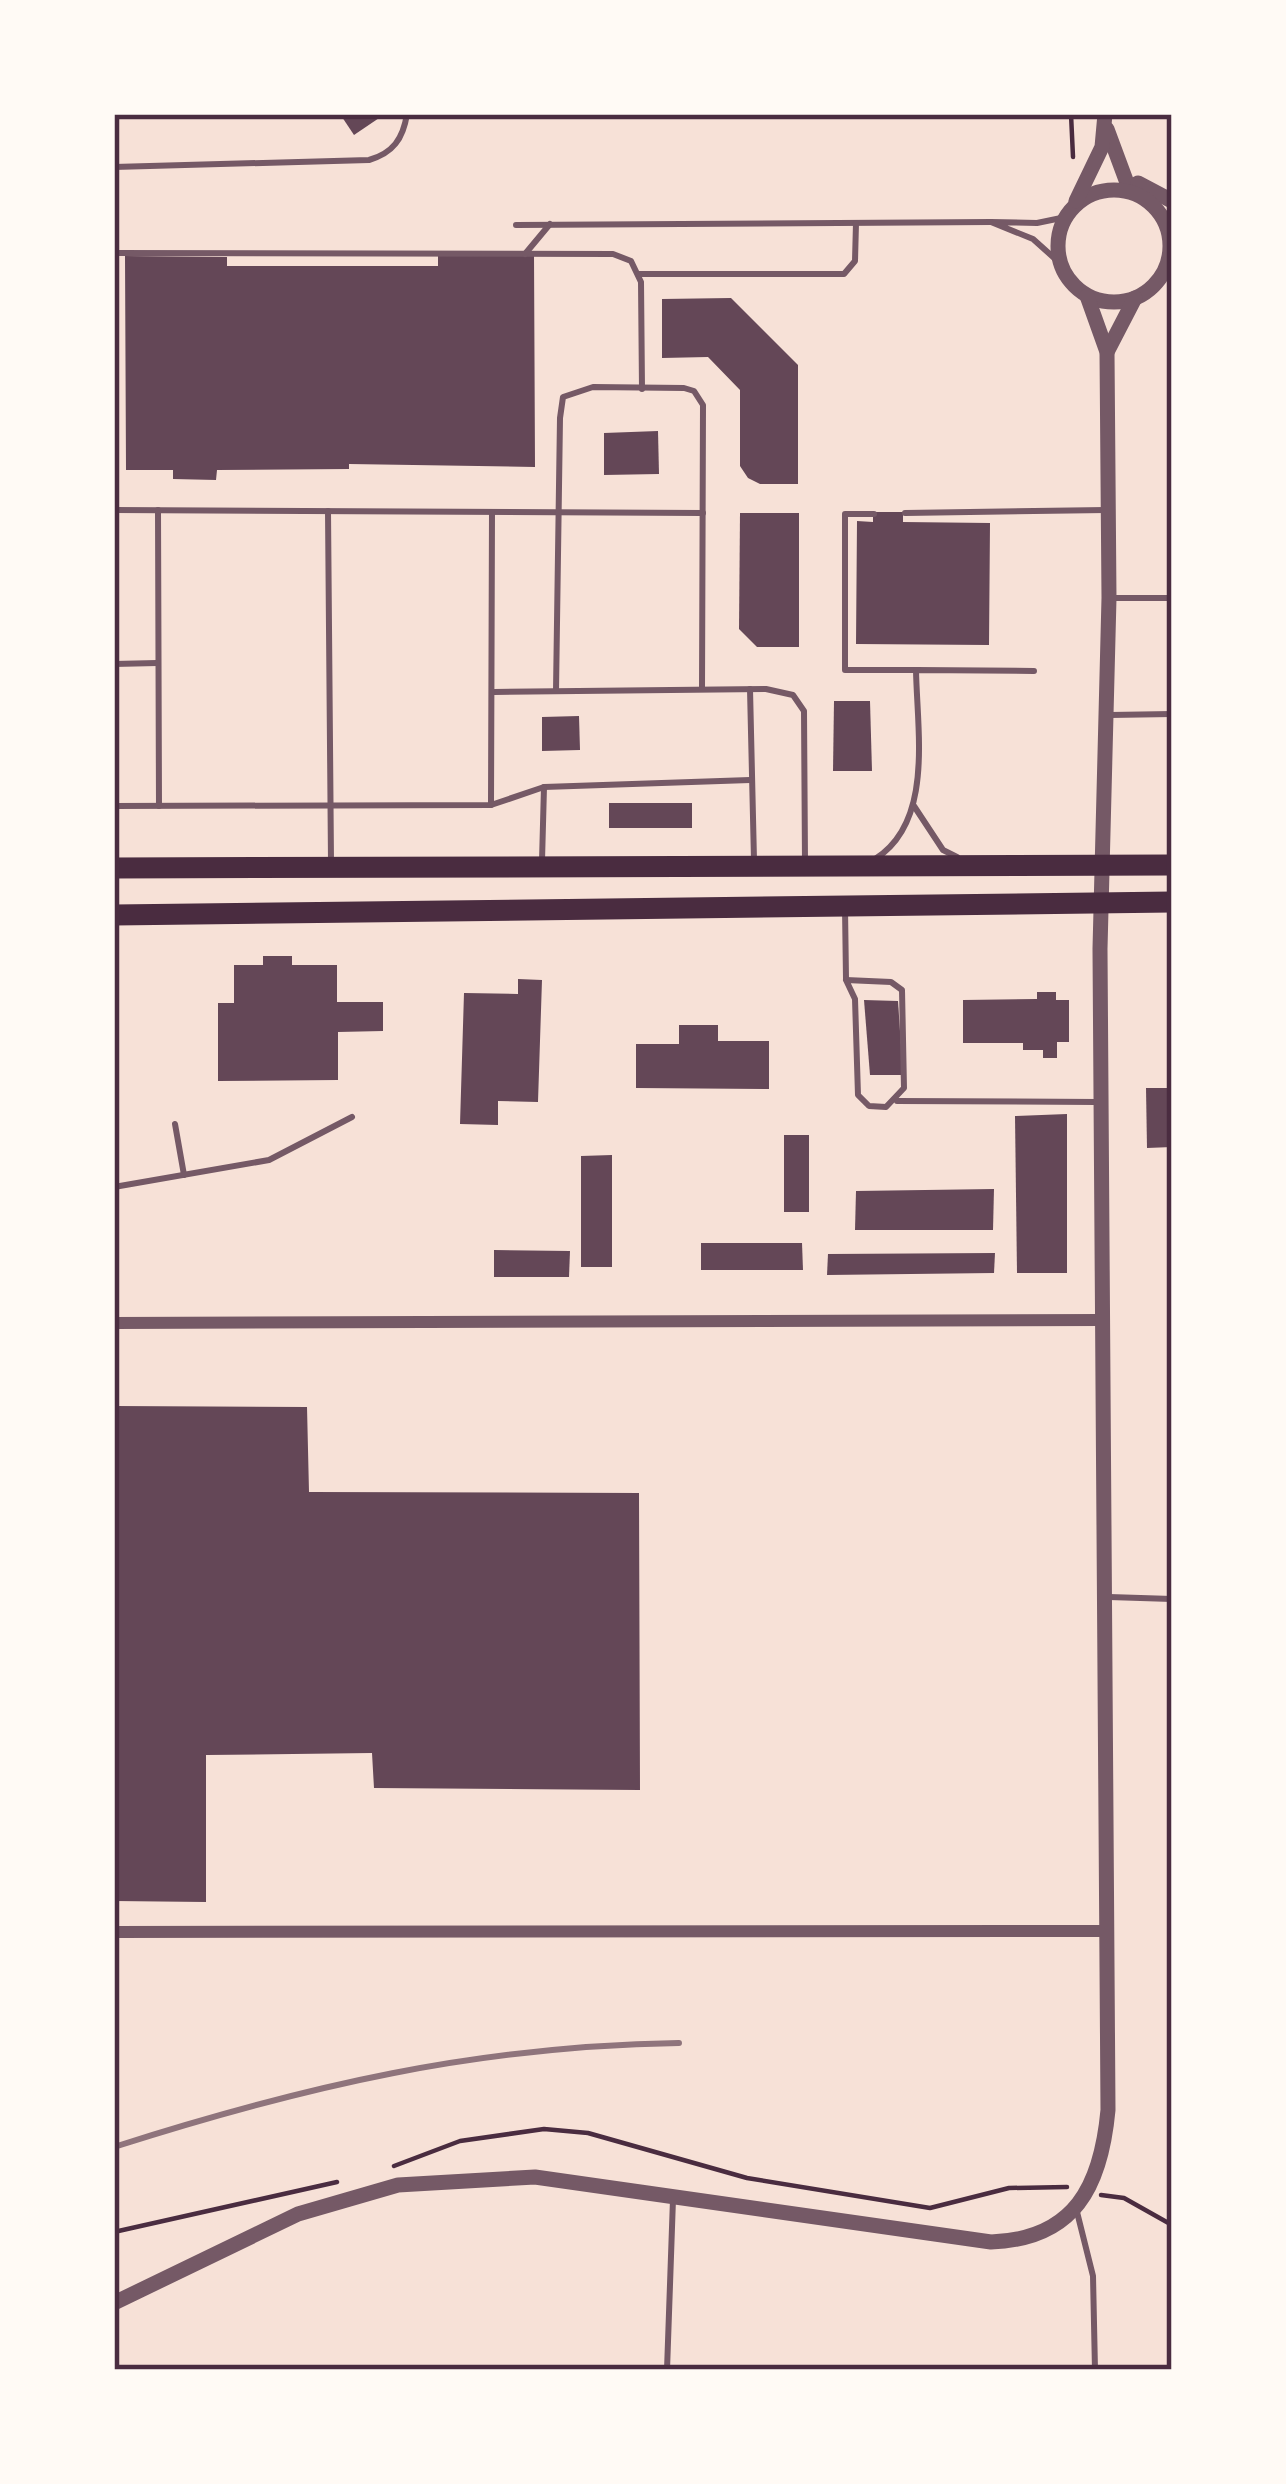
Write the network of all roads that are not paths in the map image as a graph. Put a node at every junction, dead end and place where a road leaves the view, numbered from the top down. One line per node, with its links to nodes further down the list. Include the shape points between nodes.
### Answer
1 (407, 114): 3 (lane, via 399,142 369,160)
2 (1105, 117): 4 (street); 7 (street, via 1093,174)
3 (114, 167)
4 (1122, 172): 5 (street); 6 (street)
5 (1130, 191): 7 (street, via 1097,192); 12 (street)
6 (1172, 201)
7 (1069, 212): 8 (lane, via 1037,224); 15 (street)
8 (991, 222): 9 (lane); 15 (lane, via 1033,239)
9 (856, 223): 10 (lane); 17 (lane, via 855,261 844,274)
10 (550, 224): 11 (lane); 14 (lane)
11 (516, 225)
12 (1170, 229): 16 (street)
13 (114, 253): 14 (lane)
14 (525, 254): 17 (lane, via 613,254 631,261)
15 (1062, 265): 18 (street)
16 (1169, 266): 19 (street)
17 (637, 274): 21 (lane)
18 (1087, 296): 19 (street); 20 (street)
19 (1136, 298): 20 (street)
20 (1108, 352): 22 (street)
21 (642, 389): 27 (lane, via 593,387 563,398); 28 (lane, via 694,391 703,405)
22 (1106, 509): 30 (lane); 31 (street)
23 (114, 510): 24 (lane)
24 (158, 510): 25 (lane); 33 (lane)
25 (328, 511): 26 (lane); 47 (lane)
26 (492, 512): 27 (lane); 40 (lane)
27 (557, 512): 28 (lane); 39 (lane)
28 (703, 513): 37 (lane)
29 (874, 514): 35 (lane, via 845,514 845,670)
30 (905, 514)
31 (1109, 598): 32 (lane); 42 (street)
32 (1172, 598)
33 (157, 663): 34 (lane); 46 (lane)
34 (114, 664)
35 (916, 670): 36 (lane); 49 (lane)
36 (1034, 671)
37 (702, 689): 38 (lane); 39 (lane)
38 (750, 689): 43 (lane); 53 (lane, via 803,702)
39 (556, 691): 40 (lane)
40 (494, 692): 48 (lane)
41 (1172, 713): 42 (lane)
42 (1108, 715): 55 (street)
43 (751, 780): 44 (lane); 50 (lane)
44 (544, 787): 48 (lane); 51 (lane)
45 (114, 806): 46 (lane)
46 (159, 806): 47 (lane)
47 (332, 806): 48 (lane); 57 (lane)
48 (491, 806)
49 (914, 806): 52 (lane, via 890,850); 54 (lane, via 943,850)
50 (754, 864): 51 (highway); 53 (highway)
51 (542, 865): 57 (highway)
52 (867, 865): 53 (highway); 54 (highway)
53 (805, 866)
54 (975, 866): 55 (highway)
55 (1104, 866): 56 (highway); 59 (street)
56 (1172, 866)
57 (331, 867): 58 (highway)
58 (114, 868)
59 (1102, 902): 60 (highway); 61 (highway); 65 (street)
60 (1172, 902)
61 (845, 905): 62 (highway); 63 (lane)
62 (114, 915)
63 (846, 980): 64 (lane, via 855,999 858,1095 869,1106); 64 (lane, via 902,990 904,1088)
64 (897, 1101): 65 (lane)
65 (1101, 1102): 70 (street)
66 (352, 1117): 68 (lane, via 269,1160)
67 (175, 1124): 68 (lane)
68 (184, 1175): 69 (lane)
69 (114, 1187)
70 (1102, 1320): 71 (street); 72 (street)
71 (114, 1323)
72 (1105, 1597): 73 (lane); 74 (street)
73 (1172, 1599)
74 (1105, 1931): 75 (street); 77 (street, via 1107,2124 1089,2193)
75 (114, 1932)
76 (674, 2195): 77 (street, via 991,2242 1036,2235); 78 (street, via 535,2177 398,2185 298,2214); 79 (lane)
77 (1076, 2209): 80 (lane, via 1093,2276)
78 (114, 2303)
79 (668, 2370)
80 (1095, 2370)

